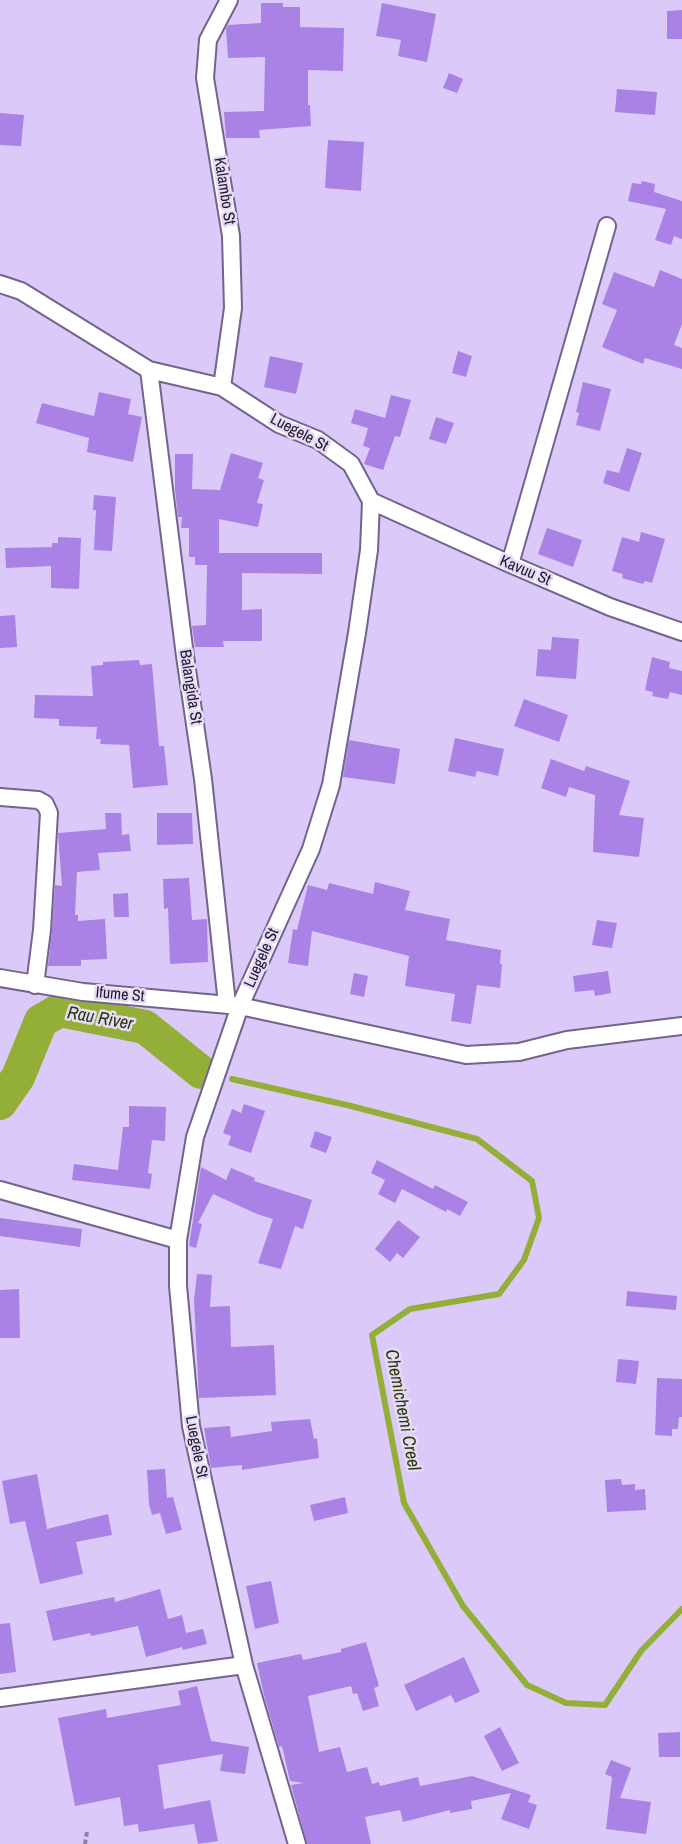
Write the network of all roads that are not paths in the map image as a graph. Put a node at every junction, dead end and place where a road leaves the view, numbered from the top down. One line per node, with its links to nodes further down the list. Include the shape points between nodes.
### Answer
1 (229, 0): 5 (street, Kalambo St, via 208,40 206,78 231,236 233,308)
2 (607, 226): 7 (street)
3 (0, 284): 4 (street, Luegele St, via 21,291)
4 (149, 370): 5 (street, Luegele St); 12 (street, Balangida St)
5 (222, 387): 6 (street, Luegele St, via 279,424 318,440 351,464)
6 (371, 501): 7 (street, Kavuu St); 12 (street, Luegele St, via 369,550 331,785 310,849)
7 (510, 564): 8 (street, Kavuu St, via 610,607)
8 (682, 632)
9 (0, 797): 11 (street, via 38,800 49,813)
10 (0, 978): 11 (street, Ifume St)
11 (35, 985): 12 (street, Ifume St)
12 (233, 1005): 13 (street, Ifume St, via 466,1055 519,1052 567,1041); 15 (street, Luegele St, via 195,1137)
13 (682, 1026)
14 (0, 1190): 15 (street)
15 (177, 1240): 16 (street, Luegele St, via 191,1426)
16 (244, 1665): 17 (street); 18 (street, Luegele St)
17 (0, 1698)
18 (297, 1844)

